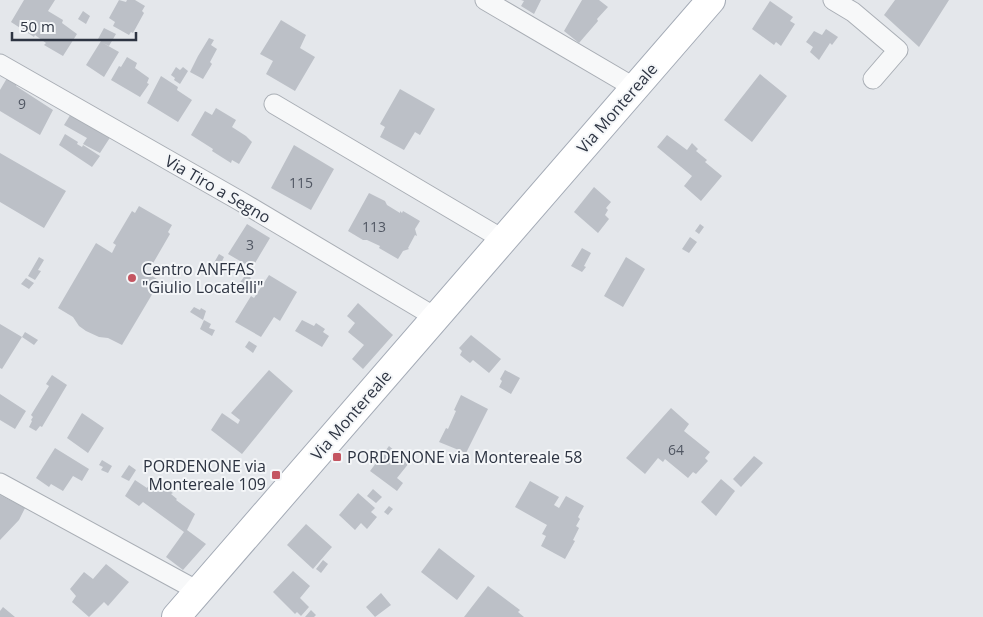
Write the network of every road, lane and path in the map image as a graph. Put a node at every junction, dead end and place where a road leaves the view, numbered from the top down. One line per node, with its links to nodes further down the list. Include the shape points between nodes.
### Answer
1 (485, 0): 6 (street)
2 (711, 0): 6 (main road, Via Montereale)
3 (833, 0): 5 (street, via 854,12 898,50)
4 (0, 64): 9 (street, Via Tiro a Segno)
5 (873, 79)
6 (635, 88): 8 (main road, Via Montereale)
7 (274, 104): 8 (street)
8 (504, 240): 9 (main road, Via Montereale)
9 (435, 317): 11 (main road, Via Montereale)
10 (0, 483): 11 (street)
11 (198, 591): 12 (main road, Via Montereale)
12 (176, 617)

